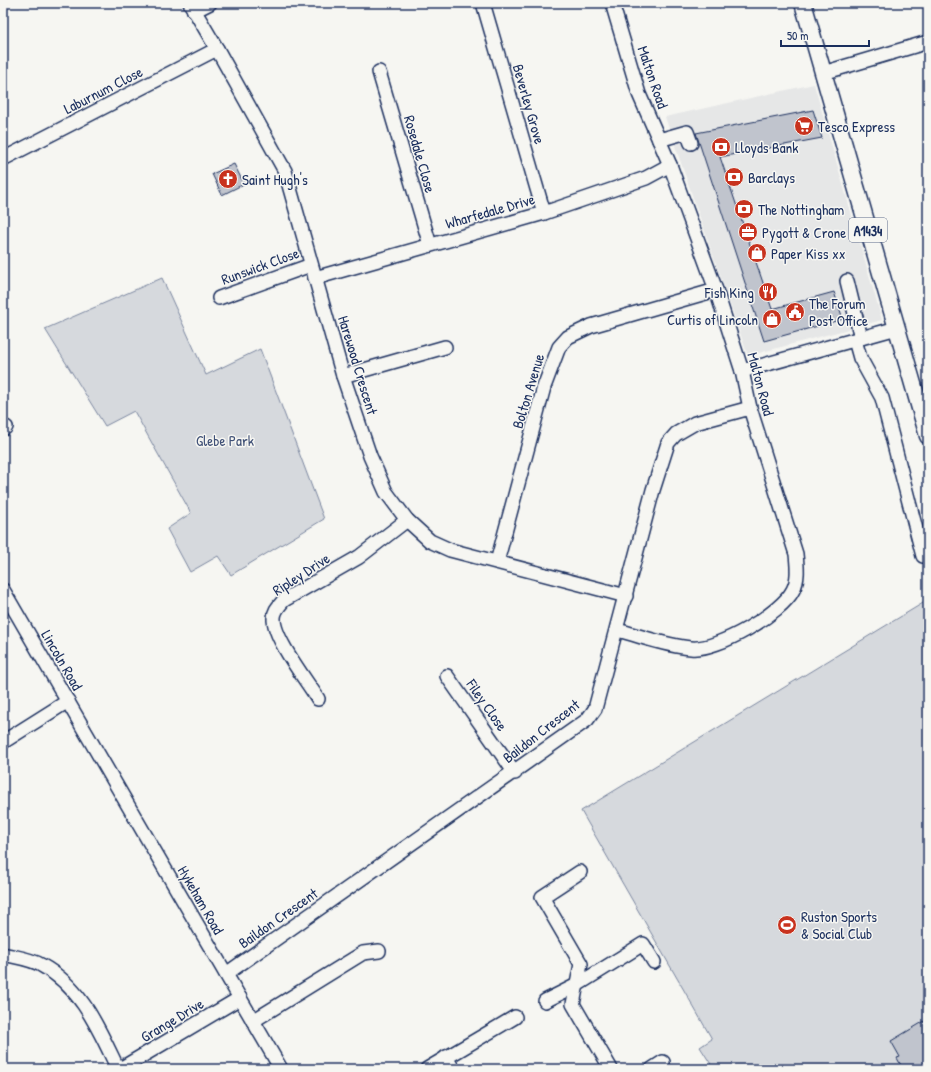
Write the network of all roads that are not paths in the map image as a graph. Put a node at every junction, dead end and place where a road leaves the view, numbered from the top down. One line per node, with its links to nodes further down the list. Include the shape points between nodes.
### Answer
1 (210, 3): 5 (street)
2 (483, 3): 14 (street, Beverley Grove)
3 (612, 3): 10 (street, Malton Road, via 639,94)
4 (803, 3): 9 (main road, A1434)
5 (192, 7): 7 (street, Harewood Crescent)
6 (928, 42): 9 (street)
7 (217, 49): 12 (street, Laburnum Close); 16 (street, Harewood Crescent, via 285,171)
8 (379, 72): 15 (street, Rosedale Close)
9 (823, 73): 21 (main road, A1434)
10 (660, 140): 11 (street, via 687,132); 13 (street, Malton Road)
11 (691, 143)
12 (3, 159)
13 (670, 165): 14 (street, Wharfedale Drive, via 646,178); 19 (street, Malton Road)
14 (544, 213): 15 (street, Wharfedale Drive)
15 (430, 245): 17 (street, Wharfedale Drive)
16 (311, 265): 17 (street, Harewood Crescent); 20 (street, Runswick Close)
17 (315, 278): 25 (street, Harewood Crescent)
18 (847, 281): 22 (street)
19 (716, 290): 24 (street, Malton Road); 30 (street, Bolton Avenue, via 590,326 568,337 559,347 544,387)
20 (219, 298)
21 (897, 328): 22 (street); 27 (main road, A1434)
22 (858, 339): 24 (street); 29 (street, via 860,358 882,398)
23 (445, 347): 25 (street)
24 (742, 371): 26 (street, Malton Road)
25 (343, 376): 28 (street, Harewood Crescent, via 370,456 386,492)
26 (750, 408): 32 (street, Baildon Crescent, via 695,423 676,434 668,443 653,490); 33 (street, Malton Road, via 796,554 798,571 794,589 784,603 761,620 722,642 705,648 691,648)
27 (928, 436)
28 (407, 520): 30 (street, Harewood Crescent, via 430,541 450,550); 35 (street, Ripley Drive, via 359,557 284,600 276,610 276,633)
29 (923, 556)
30 (497, 562): 32 (street, Harewood Crescent)
31 (3, 590): 36 (street, Lincoln Road)
32 (626, 596): 33 (street, Baildon Crescent)
33 (617, 630): 39 (street, Baildon Crescent, via 595,709 587,720)
34 (447, 676): 39 (street, Filey Close)
35 (318, 699)
36 (68, 701): 37 (street); 38 (street, Lincoln Road)
37 (3, 742)
38 (94, 746): 44 (street, Hykeham Road)
39 (515, 773): 44 (street, Baildon Crescent)
40 (580, 872): 45 (street, via 542,897 581,964)
41 (379, 951): 49 (street, via 364,953)
42 (3, 954): 51 (street, via 40,964 62,978 80,997)
43 (654, 962): 45 (street, via 643,944)
44 (226, 974): 46 (street, Hykeham Road)
45 (577, 985): 47 (street); 55 (street, via 573,1004)
46 (240, 998): 49 (street, Hykeham Road); 51 (street, Grange Drive)
47 (545, 1001)
48 (515, 1017): 50 (street)
49 (253, 1021): 52 (street, Hykeham Road)
50 (446, 1056): 53 (street); 54 (street)
51 (119, 1069)
52 (281, 1069)
53 (427, 1069)
54 (453, 1069)
55 (611, 1069)

